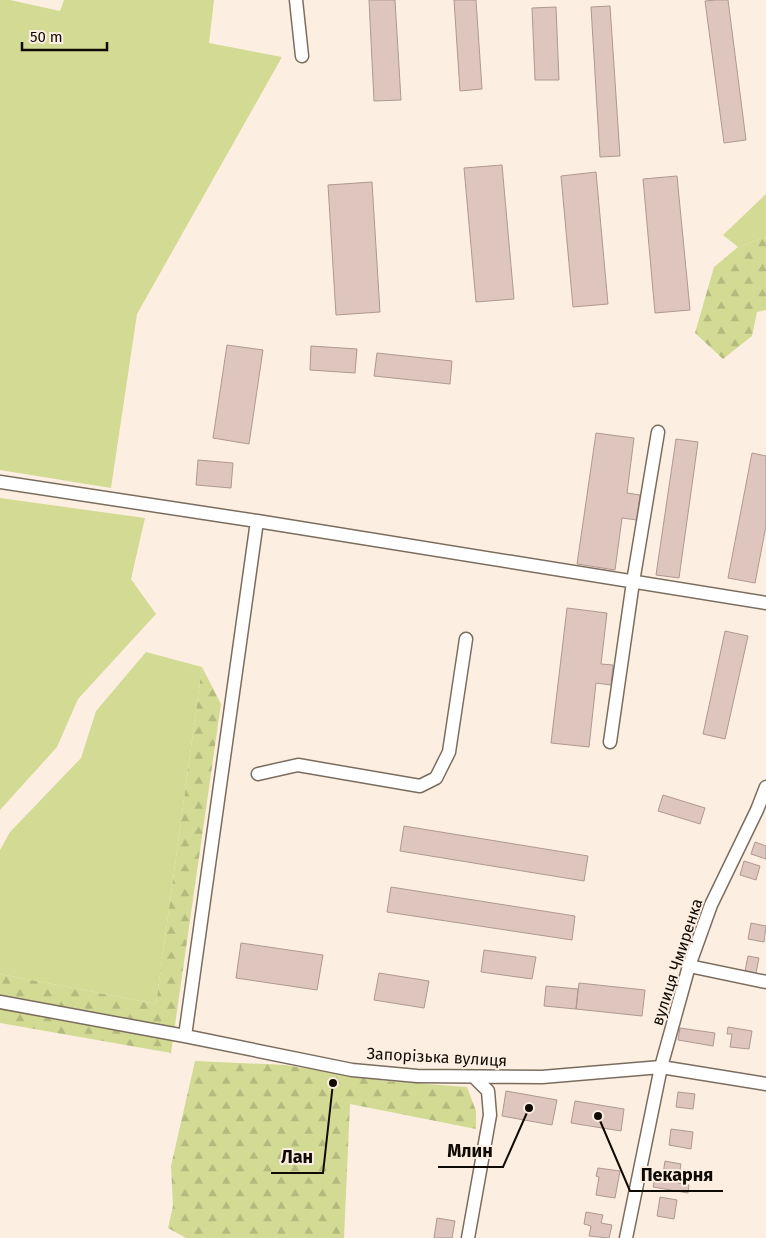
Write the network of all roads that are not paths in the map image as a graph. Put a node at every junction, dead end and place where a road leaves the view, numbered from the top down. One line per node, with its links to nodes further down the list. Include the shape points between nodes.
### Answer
1 (296, 0): 2 (street)
2 (302, 56)
3 (658, 432): 6 (street)
4 (0, 482): 5 (street)
5 (257, 520): 6 (street); 15 (street)
6 (633, 582): 7 (street); 9 (street)
7 (766, 603)
8 (466, 639): 10 (street, via 449,752 436,778 420,786 298,765)
9 (610, 742)
10 (258, 774)
11 (766, 787): 12 (street, вулиця Чмиренка, via 711,905)
12 (689, 966): 13 (street); 16 (street, вулиця Чмиренка)
13 (766, 982)
14 (0, 1002): 15 (street, Запорізька вулиця)
15 (185, 1036): 17 (street, Запорізька вулиця, via 352,1070)
16 (661, 1067): 17 (street, Запорізька вулиця, via 542,1077); 18 (street, Запорізька вулиця); 20 (street)
17 (474, 1077): 19 (street, via 488,1091 490,1115)
18 (766, 1084)
19 (468, 1238)
20 (626, 1238)

